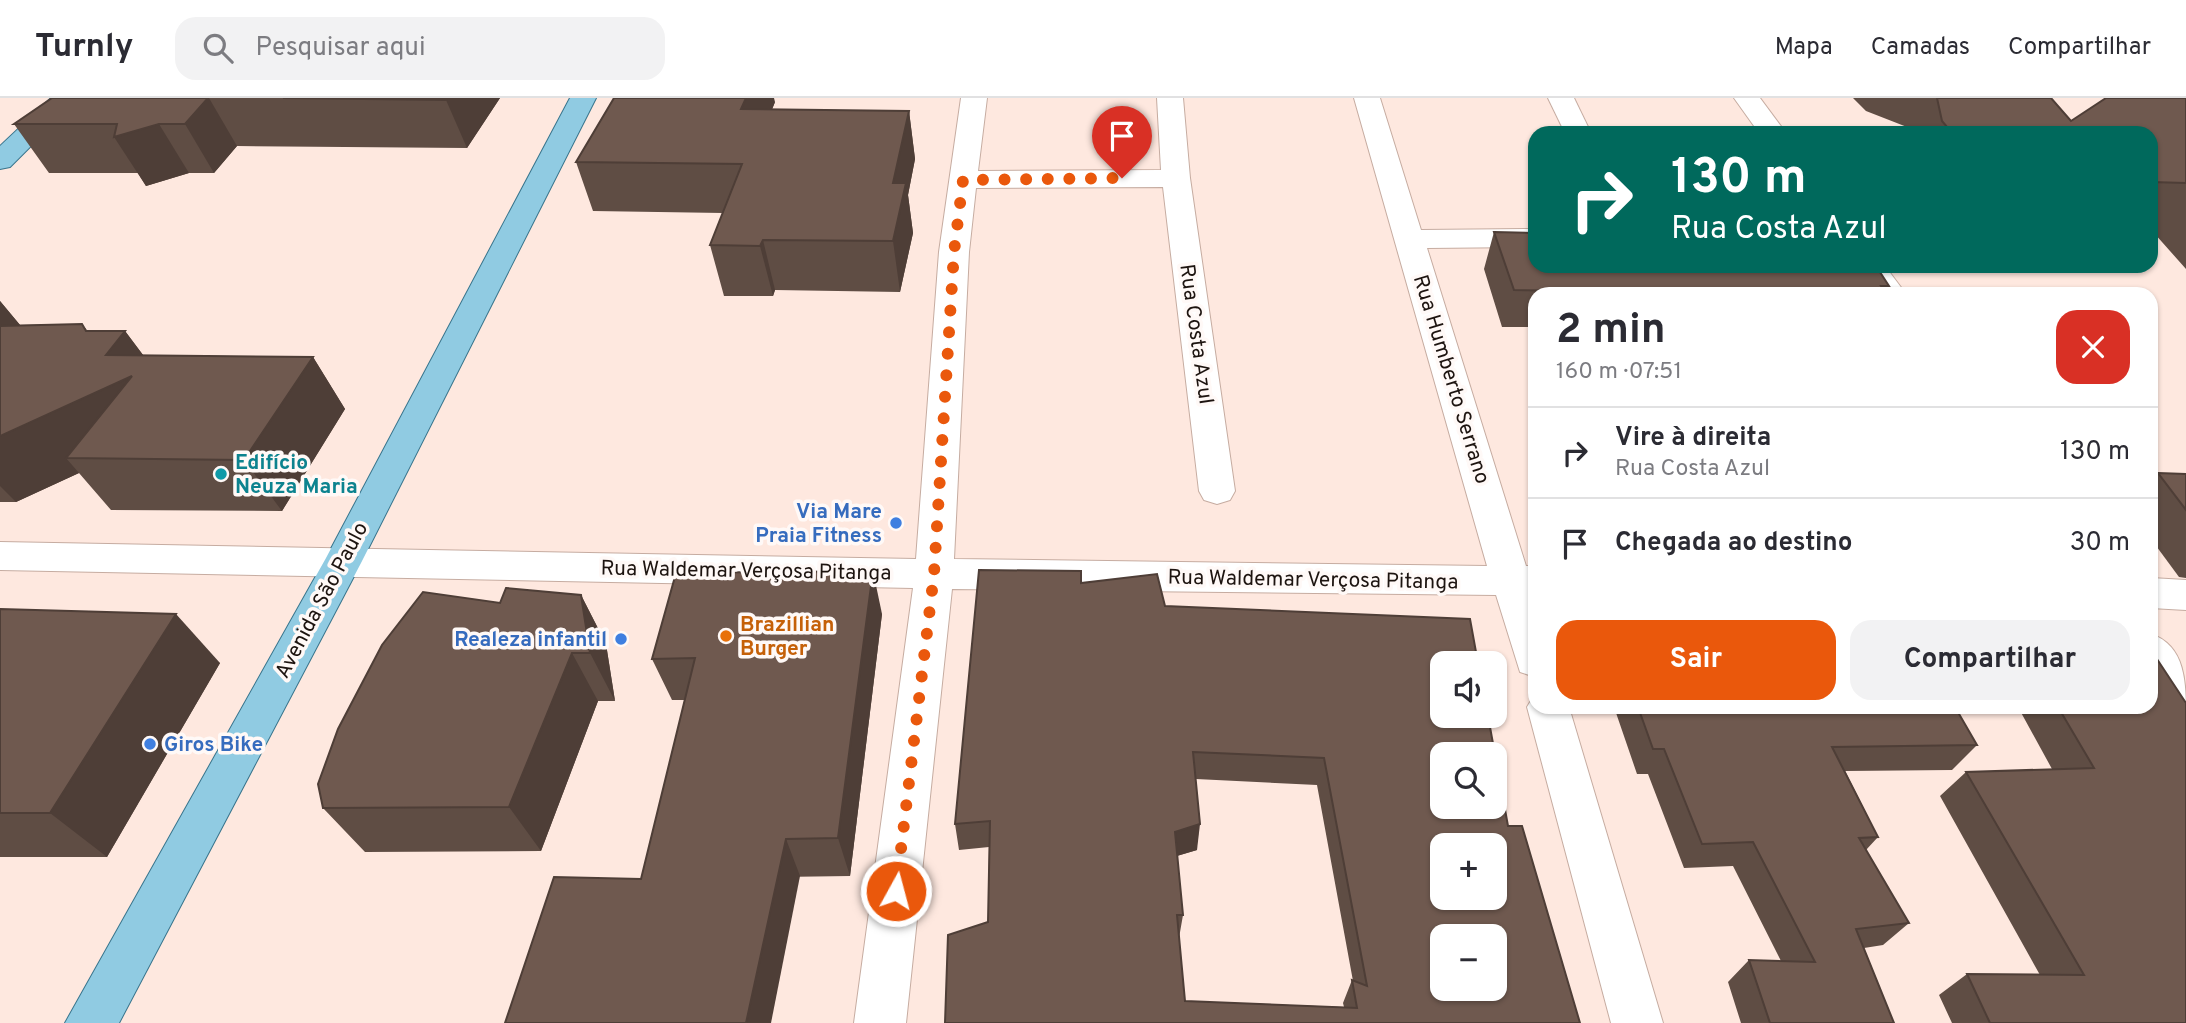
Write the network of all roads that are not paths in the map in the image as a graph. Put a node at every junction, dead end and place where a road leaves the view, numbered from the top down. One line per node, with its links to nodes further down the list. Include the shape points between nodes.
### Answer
1 (66, 98): 10 (main road)
2 (583, 98): 17 (main road, Avenida São Paulo)
3 (974, 98): 12 (street)
4 (1170, 98): 11 (street, Rua Costa Azul)
5 (1367, 98): 14 (street, Rua Humberto Serrano)
6 (1561, 98): 8 (street)
7 (1747, 98): 9 (street)
8 (1575, 126)
9 (1768, 126)
10 (0, 161)
11 (1176, 178): 12 (street); 15 (street, Rua Costa Azul)
12 (963, 180): 18 (street, via 954,252)
13 (1528, 238): 14 (street)
14 (1410, 239): 19 (street, Rua Humberto Serrano)
15 (1217, 491)
16 (0, 556): 17 (street, Rua Waldemar Verçosa Pitanga)
17 (342, 563): 18 (street, Rua Waldemar Verçosa Pitanga); 26 (main road, Avenida São Paulo)
18 (934, 574): 19 (street, Rua Waldemar Verçosa Pitanga); 27 (street)
19 (1523, 581): 22 (street, Rua Humberto Serrano)
20 (2158, 593): 21 (street)
21 (2186, 595)
22 (1528, 614)
23 (2158, 660): 24 (street)
24 (2186, 700)
25 (1550, 714): 28 (street)
26 (91, 1023)
27 (880, 1023)
28 (1637, 1023)

